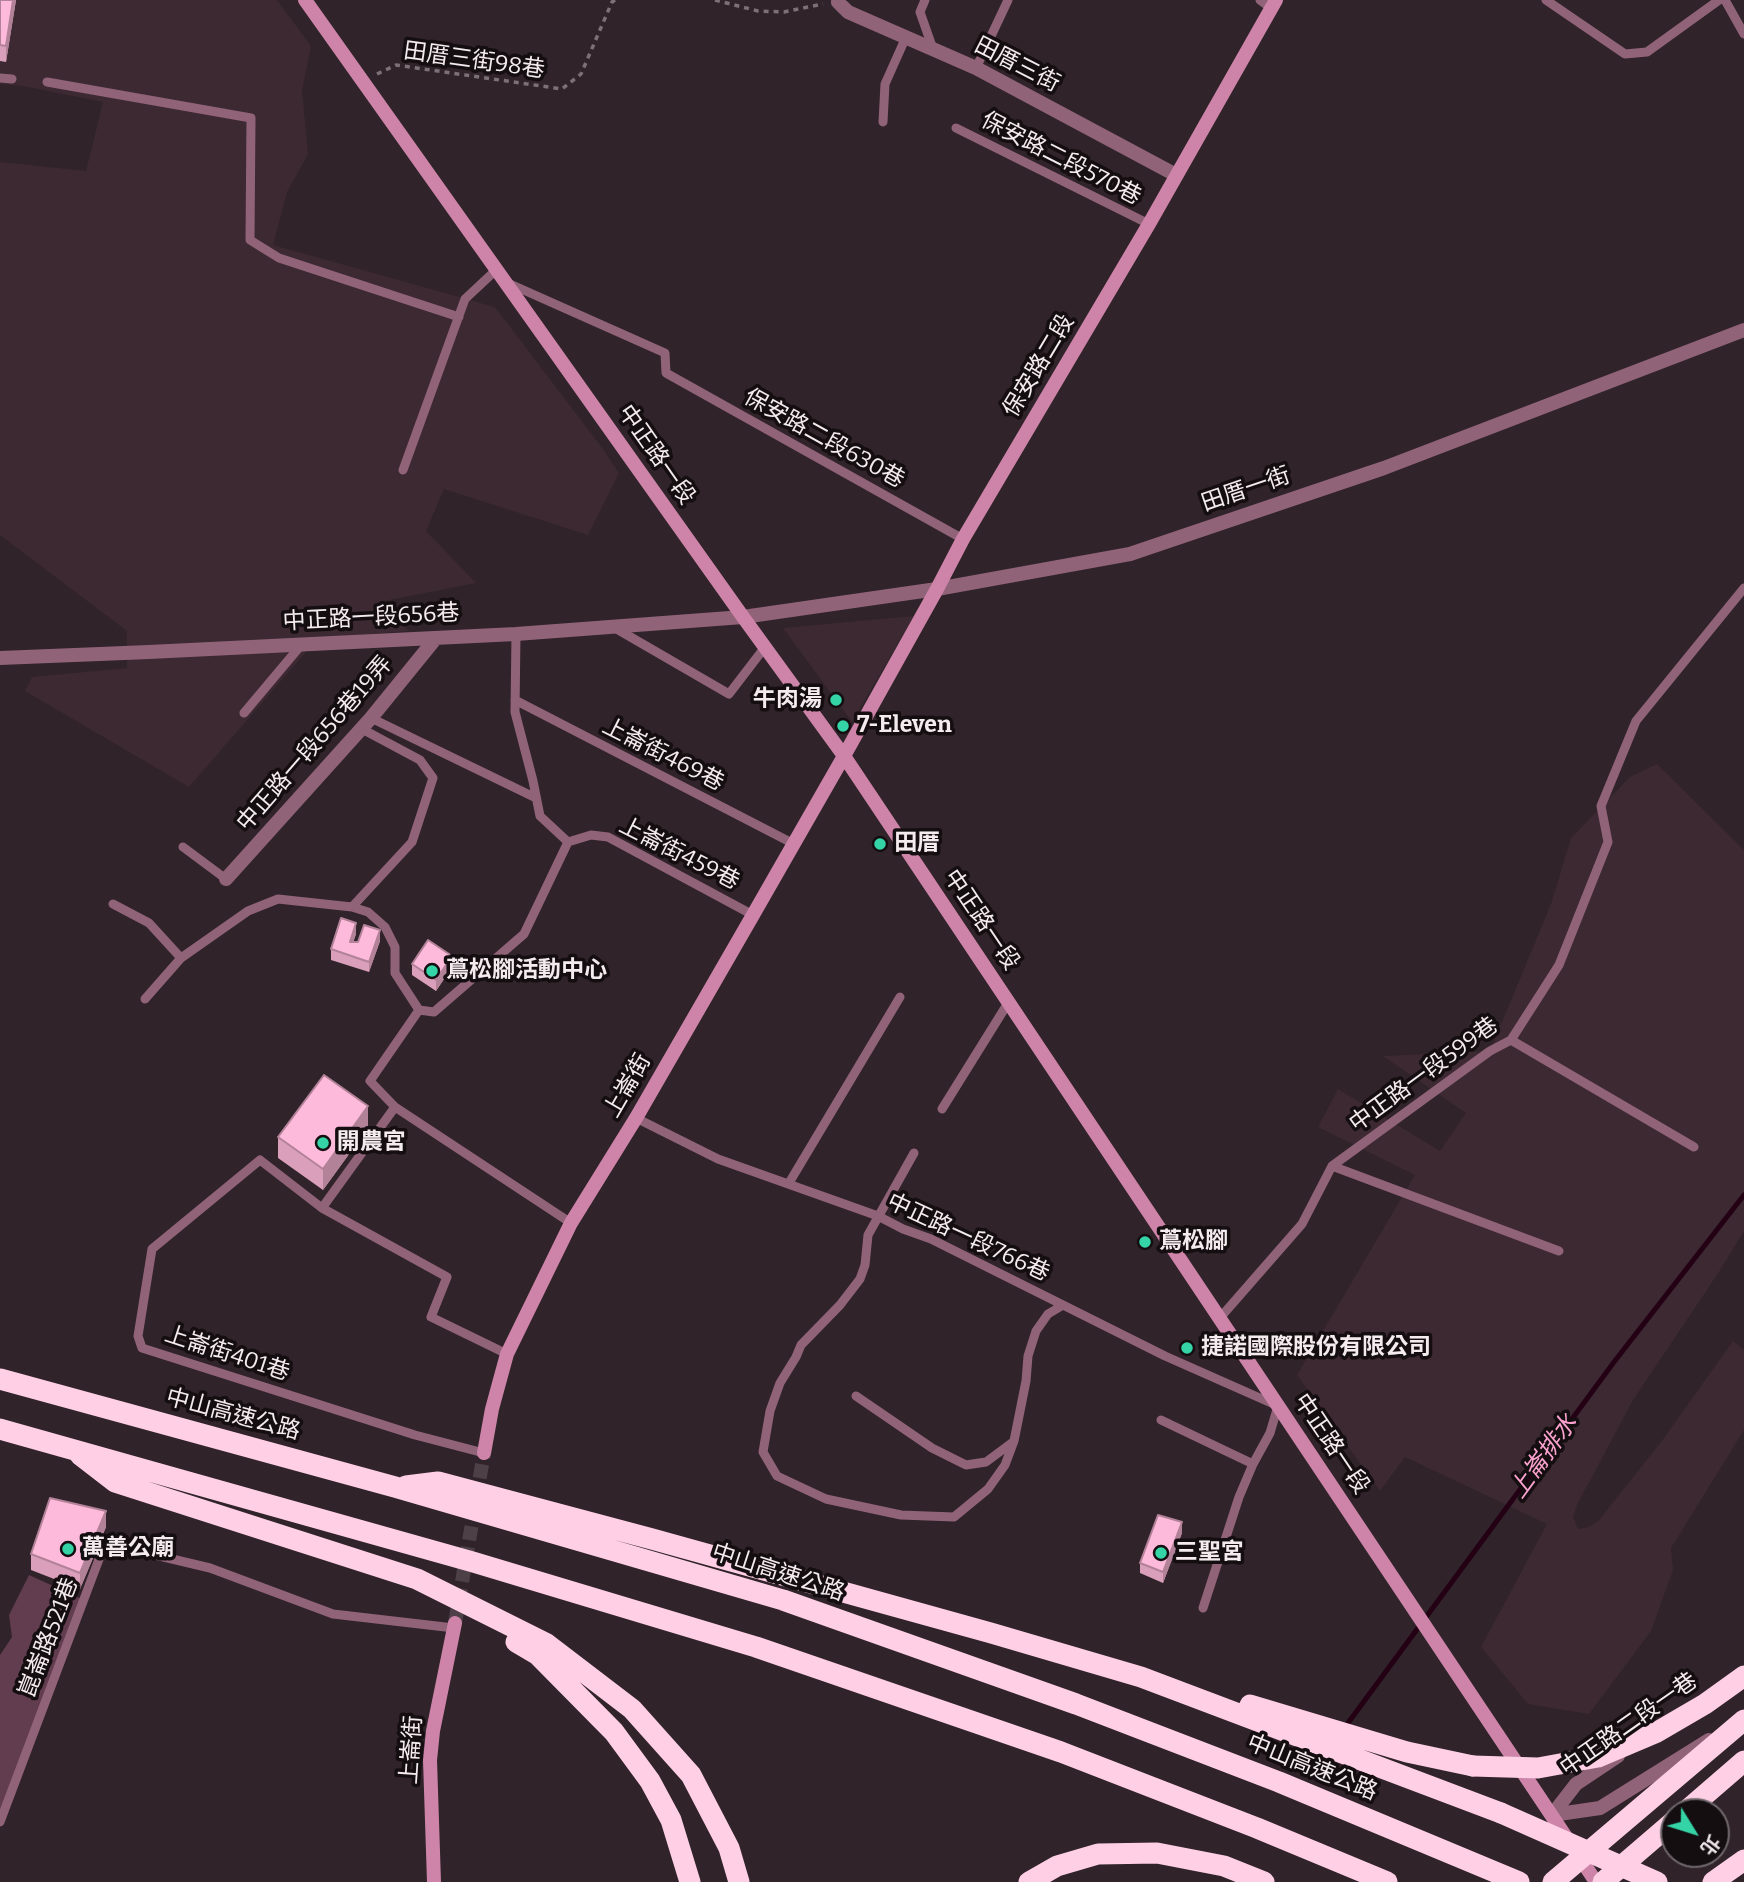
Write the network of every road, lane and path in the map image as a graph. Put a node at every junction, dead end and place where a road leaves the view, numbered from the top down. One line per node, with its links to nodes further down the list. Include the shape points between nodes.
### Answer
1 (615, 0): 18 (path, 田厝三街98巷, via 581,74 562,89 396,65)
2 (715, 0): 9 (path, via 784,12)
3 (925, 0): 13 (lane, via 920,12)
4 (1008, 0): 14 (lane)
5 (1546, 0): 6 (lane, via 1625,54 1647,52)
6 (1719, 0)
7 (1725, 0): 11 (lane)
8 (306, 1): 18 (main road, 中正路一段)
9 (838, 1): 12 (street, 田厝三街, via 848,12)
10 (1269, 3): 21 (main road, 保安路二段)
11 (1744, 34)
12 (906, 37): 13 (street, 田厝三街); 19 (lane, via 885,84)
13 (933, 49): 14 (street, 田厝三街)
14 (976, 68): 21 (street, 田厝三街)
15 (0, 78): 16 (lane)
16 (12, 79)
17 (47, 82): 24 (lane, via 251,118 250,240 279,258)
18 (363, 82): 23 (main road, 中正路一段)
19 (884, 122)
20 (956, 128): 22 (lane, 保安路二段570巷)
21 (1176, 175): 22 (main road, 保安路二段)
22 (1149, 224): 27 (main road, 保安路二段)
23 (501, 276): 24 (lane, via 465,299); 27 (lane, 保安路二段630巷, via 665,353 666,373); 30 (main road, 中正路一段)
24 (459, 317): 26 (lane)
25 (1744, 330): 29 (street, 田厝一街, via 1384,468 1130,554)
26 (403, 470)
27 (963, 539): 29 (main road, 保安路二段)
28 (1744, 588): 54 (lane, 中正路一段599巷, via 1636,720 1601,806 1608,842 1559,965)
29 (937, 590): 30 (street, 田厝一街); 40 (main road, 保安路二段)
30 (743, 617): 31 (street, 中正路一段656巷); 35 (main road, 中正路一段)
31 (613, 627): 32 (street, 中正路一段656巷); 35 (lane, via 729,694)
32 (516, 634): 33 (street, 中正路一段656巷); 37 (lane)
33 (436, 638): 34 (street, 中正路一段656巷); 39 (street, 中正路一段656巷19弄)
34 (302, 645): 36 (street, 中正路一段656巷); 38 (lane)
35 (765, 648): 40 (main road, 中正路一段)
36 (0, 658)
37 (515, 699): 41 (lane); 43 (lane, 上崙街469巷)
38 (244, 713)
39 (367, 723): 41 (lane); 45 (street, 中正路一段656巷19弄); 47 (lane, via 420,760 433,778 412,842)
40 (844, 756): 43 (main road, 上崙街); 52 (main road, 中正路一段)
41 (536, 798): 42 (lane, via 540,816)
42 (568, 842): 48 (lane, 上崙街459巷, via 591,835 608,837); 53 (lane, via 524,934 434,1012)
43 (794, 844): 48 (main road, 上崙街)
44 (183, 847): 45 (lane)
45 (226, 879)
46 (113, 904): 49 (lane, via 149,923)
47 (352, 907): 49 (lane, via 278,899 248,911); 53 (lane, via 368,912 385,927 395,947 395,973)
48 (753, 915): 57 (main road, 上崙街)
49 (181, 958): 51 (lane)
50 (900, 997): 61 (lane)
51 (145, 999)
52 (1008, 1003): 56 (lane); 67 (main road, 中正路一段)
53 (419, 1010): 55 (lane, via 370,1082)
54 (1511, 1040): 58 (lane); 60 (lane, 中正路一段599巷)
55 (396, 1107): 62 (lane); 64 (lane)
56 (942, 1109)
57 (636, 1118): 61 (lane, 中正路一段766巷, via 718,1159); 64 (main road, 上崙街)
58 (1693, 1147)
59 (914, 1153): 63 (lane)
60 (1332, 1166): 65 (lane); 67 (lane, 中正路一段599巷, via 1302,1224)
61 (789, 1183): 63 (lane, 中正路一段766巷)
62 (322, 1208): 68 (lane, 上崙街401巷, via 447,1277 431,1317); 76 (lane, 上崙街401巷, via 261,1160 152,1249 138,1336 142,1348)
63 (878, 1216): 66 (lane, 中正路一段766巷); 74 (lane, via 868,1235 860,1279 801,1345 780,1383 763,1452 777,1476 826,1499 901,1515 954,1517 988,1489 1005,1465)
64 (571, 1223): 68 (main road, 上崙街)
65 (1559, 1251)
66 (1063, 1305): 71 (lane, 中正路一段766巷); 74 (lane, via 1048,1314 1036,1331)
67 (1219, 1318): 71 (main road, 中正路一段)
68 (507, 1354): 76 (main road, 上崙街)
69 (0, 1379): 78 (highway, 中山高速公路)
70 (856, 1396): 74 (lane, via 932,1448 966,1465 986,1462)
71 (1278, 1406): 77 (lane); 87 (main road, 中正路一段)
72 (1161, 1420): 77 (lane)
73 (0, 1429): 75 (highway)
74 (1014, 1441)
75 (70, 1448): 79 (highway, via 115,1482); 96 (highway, via 756,1647 1061,1752)
76 (484, 1453)
77 (1253, 1464): 80 (lane)
78 (395, 1487): 83 (highway, via 438,1482); 97 (highway, 中山高速公路, via 783,1600 1076,1704)
79 (417, 1578): 92 (highway, via 538,1655 614,1732 650,1781 671,1821); 93 (highway, via 547,1644 632,1709 691,1775 729,1848)
80 (1203, 1608)
81 (454, 1626): 88 (lane, 崑崙路521巷, via 333,1614 210,1568 104,1546); 91 (main road, 上崙街, via 429,1760)
82 (1744, 1675): 83 (highway, bridge, via 1657,1732 1598,1757 1538,1768 1473,1766 1407,1752 1155,1675); 87 (street, 中正路二段一巷, via 1576,1784)
83 (1141, 1677): 101 (highway, bridge, via 1501,1813)
84 (1744, 1719): 87 (street, 中正路二段一巷, via 1600,1808); 98 (highway, bridge)
85 (1744, 1761): 86 (highway)
86 (1701, 1798)
87 (1552, 1815): 99 (main road, 中正路一段)
88 (0, 1822)
89 (1660, 1833): 100 (highway, bridge)
90 (1744, 1860): 102 (highway)
91 (434, 1882)
92 (690, 1882)
93 (738, 1882)
94 (1029, 1882): 95 (highway, via 1057,1866 1098,1854 1157,1853 1224,1866)
95 (1264, 1882)
96 (1387, 1882)
97 (1519, 1882)
98 (1553, 1882)
99 (1596, 1882)
100 (1604, 1882)
101 (1657, 1882)
102 (1713, 1882)

